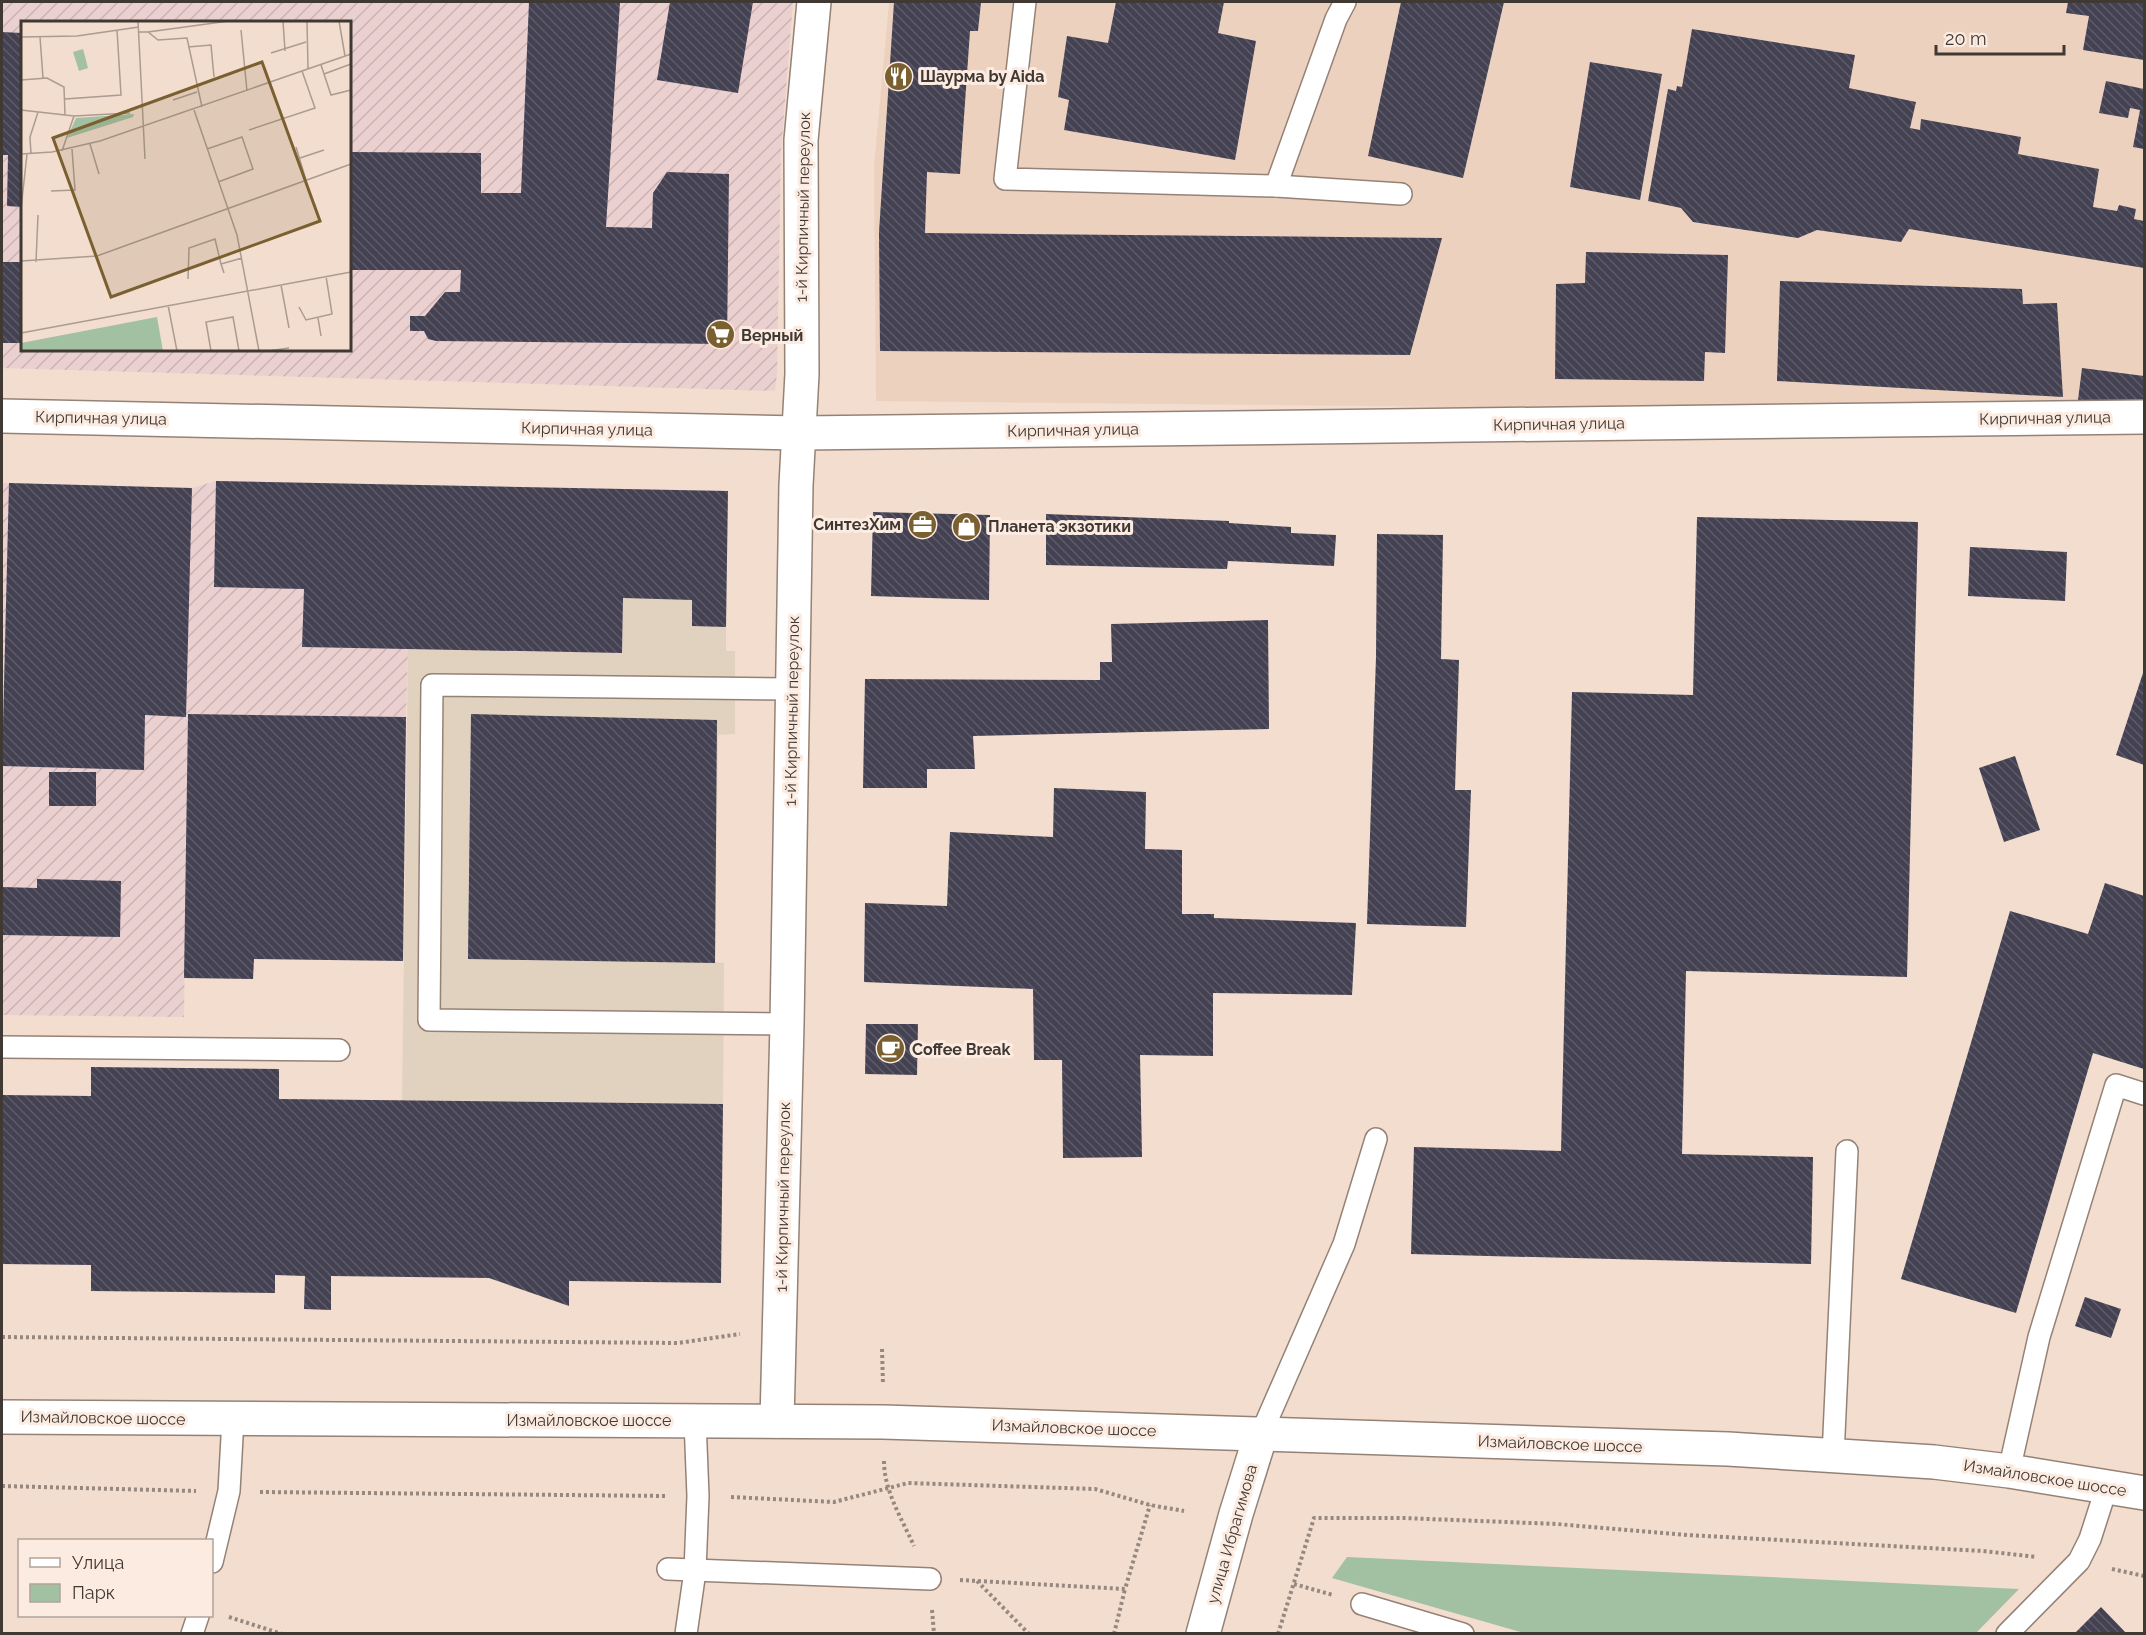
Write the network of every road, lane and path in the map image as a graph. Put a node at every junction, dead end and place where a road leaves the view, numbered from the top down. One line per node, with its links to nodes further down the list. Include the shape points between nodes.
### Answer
1 (814, 2): 8 (street, 1-й Кирпичный переулок, via 801,140)
2 (1025, 2): 4 (lane, via 1005,179)
3 (1345, 2): 4 (lane)
4 (1276, 186): 5 (lane)
5 (1401, 194)
6 (2, 416): 8 (street, Кирпичная улица)
7 (2145, 417): 8 (street, Кирпичная улица)
8 (800, 433): 9 (street, 1-й Кирпичный переулок)
9 (792, 689): 10 (street, 1-й Кирпичный переулок); 10 (lane, via 432,685 429,1020)
10 (787, 1024): 22 (street, 1-й Кирпичный переулок)
11 (2, 1047): 12 (lane)
12 (339, 1050)
13 (2145, 1094): 26 (lane, via 2116,1085 2039,1337)
14 (1376, 1139): 24 (lane, via 1344,1244)
15 (1847, 1151): 25 (lane)
16 (743, 1333): 17 (path, via 678,1343)
17 (2, 1337)
18 (882, 1349): 23 (path)
19 (2, 1417): 20 (street, Измайловское шоссе)
20 (233, 1419): 21 (street, Измайловское шоссе); 30 (lane)
21 (695, 1420): 22 (street, Измайловское шоссе); 32 (lane)
22 (777, 1421): 23 (street, Измайловское шоссе)
23 (883, 1422): 24 (street, Измайловское шоссе); 29 (path, via 884,1475)
24 (1261, 1434): 25 (street, Измайловское шоссе); 53 (street, улица Ибрагимова)
25 (1833, 1456): 26 (street, Измайловское шоссе)
26 (2009, 1471): 28 (street, Измайловское шоссе)
27 (2, 1486): 30 (path)
28 (2107, 1486): 31 (street, Измайловское шоссе); 36 (lane)
29 (888, 1488): 32 (path, via 834,1502); 33 (path, via 908,1483 1095,1489); 40 (path)
30 (229, 1491): 32 (path); 35 (lane)
31 (2145, 1493)
32 (698, 1496): 38 (lane)
33 (1150, 1505): 34 (path); 43 (path)
34 (1184, 1511)
35 (213, 1558)
36 (2079, 1561): 39 (path); 42 (path, via 1983,1551 1557,1524 1314,1518); 56 (lane)
37 (668, 1569): 38 (lane)
38 (695, 1571): 40 (lane); 49 (lane)
39 (2145, 1576)
40 (930, 1579): 41 (path); 50 (path)
41 (977, 1581): 43 (path); 51 (path)
42 (1294, 1584): 44 (path); 54 (path)
43 (1125, 1589): 52 (path)
44 (1362, 1604): 55 (lane)
45 (222, 1614): 48 (path)
46 (198, 1617): 47 (lane)
47 (192, 1634)
48 (282, 1634)
49 (686, 1634)
50 (934, 1634)
51 (1029, 1634)
52 (1114, 1634)
53 (1203, 1634)
54 (1278, 1634)
55 (1463, 1634)
56 (2007, 1634)

